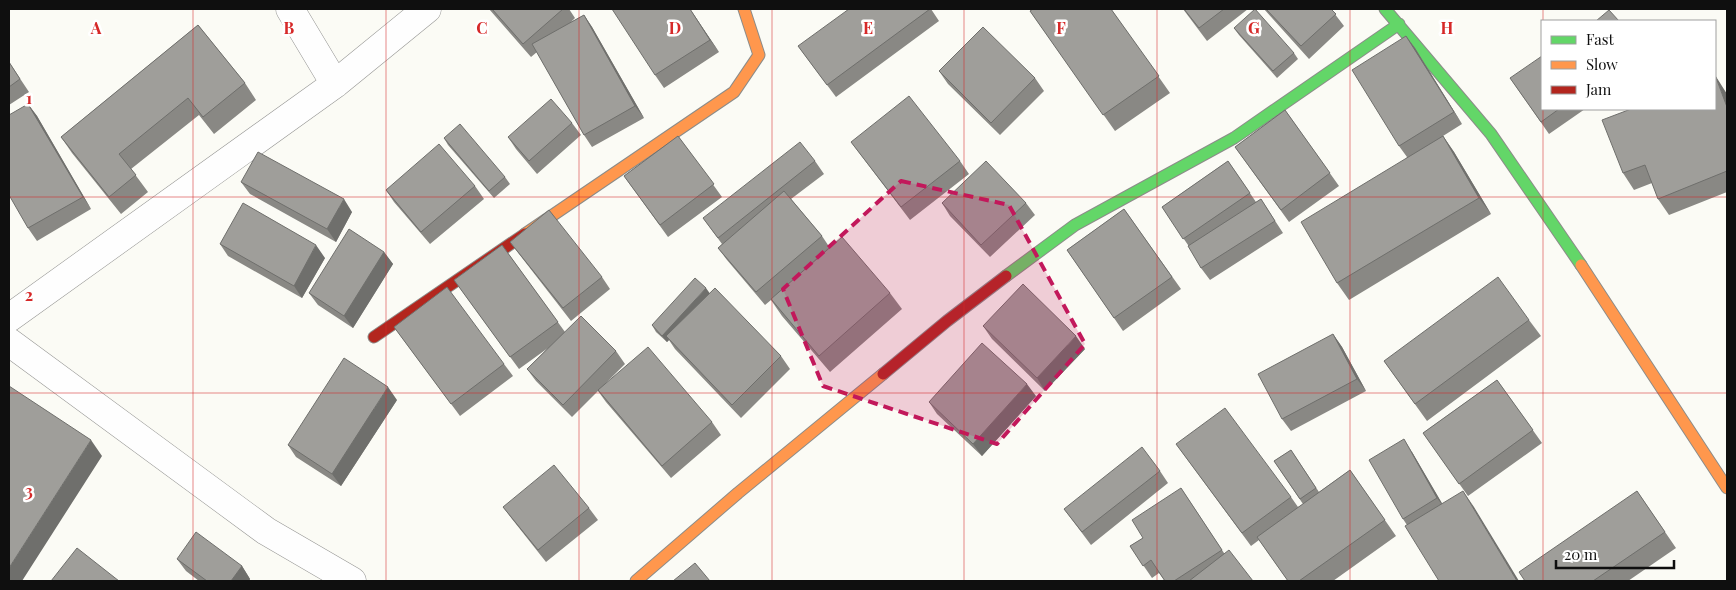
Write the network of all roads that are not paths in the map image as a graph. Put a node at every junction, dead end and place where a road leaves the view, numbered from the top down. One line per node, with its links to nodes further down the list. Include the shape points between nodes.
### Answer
1 (290, 9): 6 (street)
2 (427, 9): 6 (street)
3 (744, 9): 8 (street, via 759,55 734,92)
4 (1385, 9): 5 (street)
5 (1399, 24): 10 (street, via 1491,134); 12 (street, via 1234,138 1075,225 947,321)
6 (335, 84): 7 (street)
7 (9, 318)
8 (374, 336)
9 (9, 342): 11 (street, via 266,532)
10 (1727, 483)
11 (352, 581)
12 (636, 581)

